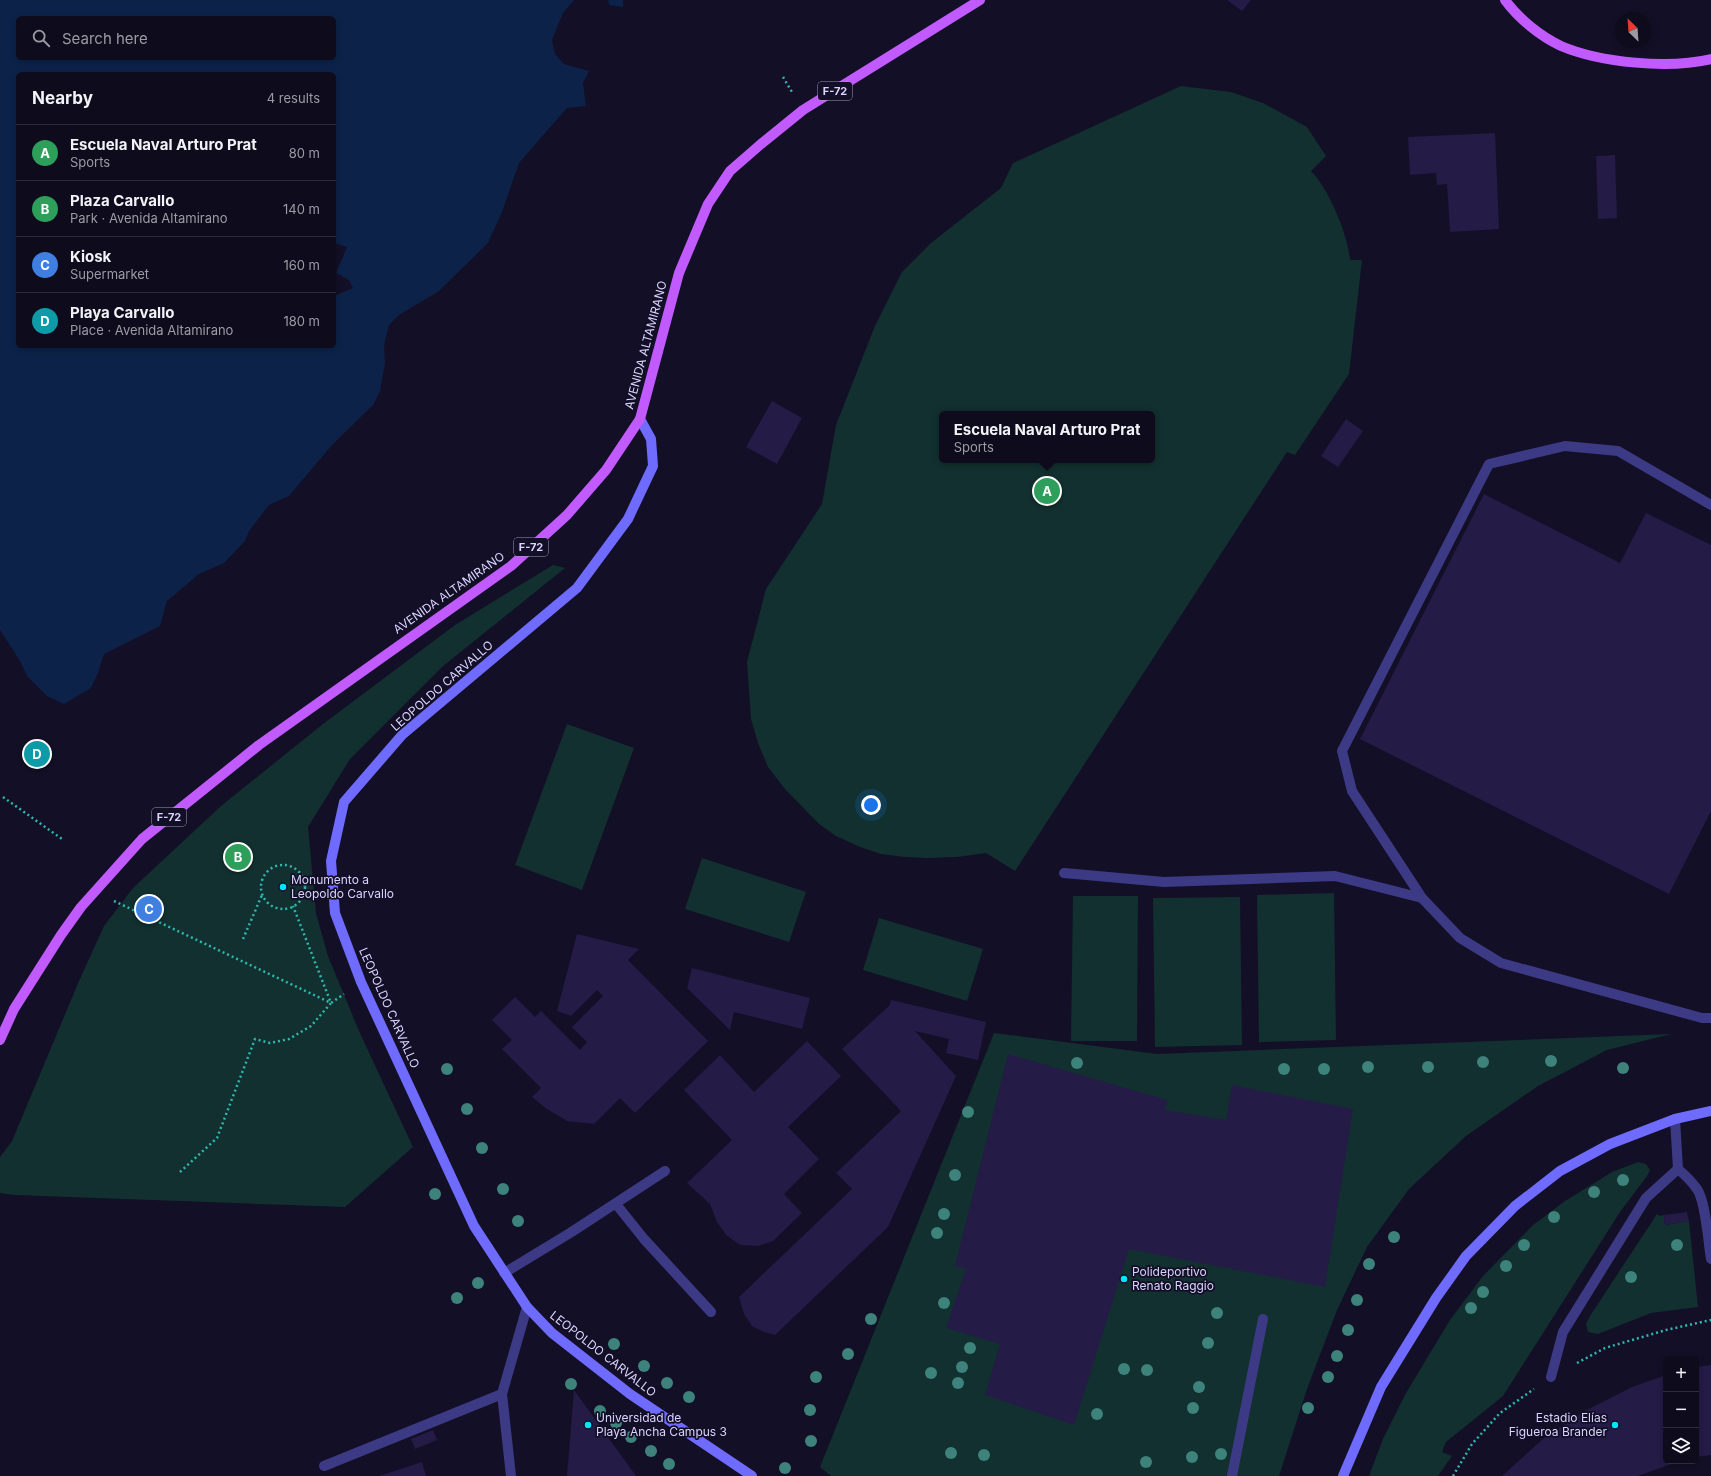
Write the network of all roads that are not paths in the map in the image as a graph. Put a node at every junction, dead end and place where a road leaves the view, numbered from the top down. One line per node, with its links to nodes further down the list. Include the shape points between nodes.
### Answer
1 (980, 0): 4 (main road, AVENIDA ALTAMIRANO / F-72, via 803,110 730,171 708,204 679,273)
2 (1505, 0): 3 (main road, via 1521,19 1540,34 1583,54 1637,63 1670,64)
3 (1711, 58)
4 (640, 419): 9 (main road, AVENIDA ALTAMIRANO / F-72, via 606,470 567,515 511,566 259,745 142,839 94,892 61,934 14,1009); 16 (street, LEOPOLDO CARVALLO, via 651,439 653,466 628,519 577,588 402,735 344,802 331,861 335,913 361,982 474,1226)
5 (1711, 505): 7 (street, via 1618,451 1565,446 1489,464 1342,751 1352,790)
6 (1064, 874): 7 (street, via 1164,882 1335,876)
7 (1422, 898): 8 (street, via 1460,938 1501,963 1702,1018)
8 (1711, 1018)
9 (0, 1040)
10 (1711, 1111): 11 (street)
11 (1675, 1119): 12 (street); 26 (street, via 1610,1144 1560,1171 1515,1206 1466,1256 1436,1298 1381,1387)
12 (1678, 1168): 15 (street, via 1700,1195); 20 (street, via 1646,1198 1563,1332)
13 (664, 1171): 14 (street)
14 (616, 1204): 16 (street); 18 (street, via 644,1239)
15 (1711, 1259)
16 (504, 1273): 17 (street, LEOPOLDO CARVALLO)
17 (527, 1307): 21 (street); 24 (street, LEOPOLDO CARVALLO, via 552,1333 630,1394)
18 (711, 1312)
19 (1263, 1319): 25 (street)
20 (1551, 1377)
21 (502, 1394): 22 (street); 23 (street)
22 (324, 1466)
23 (511, 1476)
24 (752, 1476)
25 (1232, 1476)
26 (1343, 1476)

